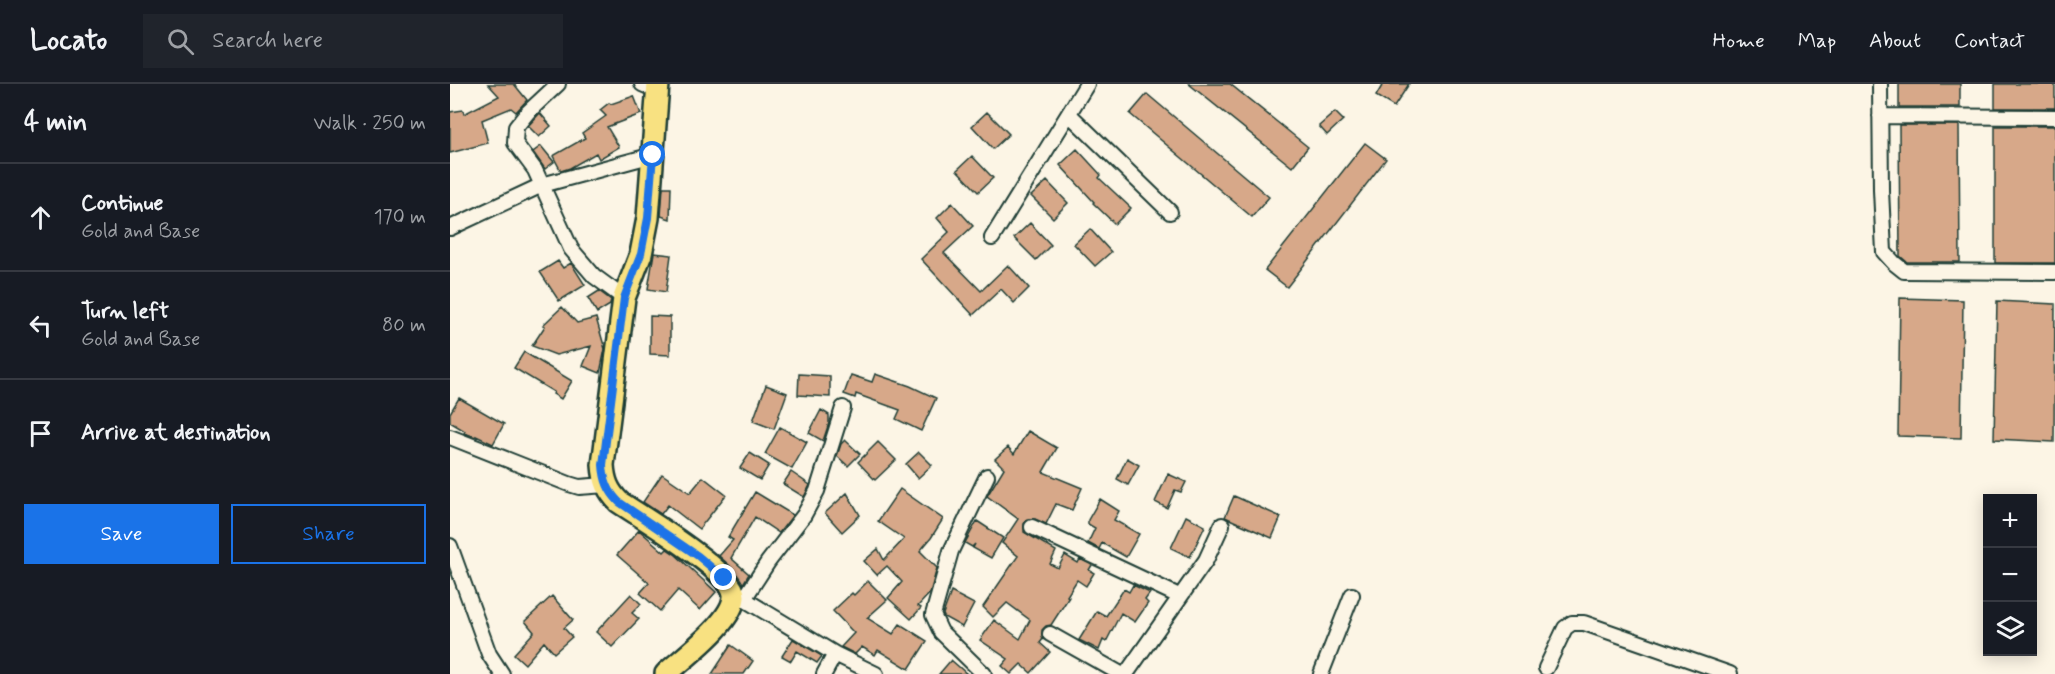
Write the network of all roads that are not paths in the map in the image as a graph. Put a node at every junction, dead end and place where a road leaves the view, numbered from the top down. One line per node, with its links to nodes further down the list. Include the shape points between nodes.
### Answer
1 (558, 84): 9 (street, via 516,128 515,143)
2 (1087, 84): 5 (street)
3 (1880, 84): 6 (street)
4 (653, 86): 8 (main road)
5 (1069, 114): 10 (street); 12 (street)
6 (1880, 116): 7 (street); 13 (street, via 1884,252 1894,263 1904,271)
7 (2055, 117)
8 (653, 155): 9 (street); 14 (main road, via 641,254)
9 (542, 185): 11 (street); 14 (street, via 571,249 594,276)
10 (1170, 212)
11 (450, 228)
12 (992, 238)
13 (2055, 272)
14 (624, 298): 18 (main road, via 603,465)
15 (843, 408): 24 (street, via 817,490 804,515)
16 (450, 437): 18 (street, via 569,484)
17 (987, 476): 32 (street, via 951,551 933,615 941,632)
18 (606, 485): 24 (main road, via 619,502 724,578)
19 (1222, 525): 23 (street, via 1206,560)
20 (1032, 527): 23 (street)
21 (450, 546): 28 (street, via 489,654)
22 (1352, 595): 35 (street)
23 (1179, 596): 34 (street)
24 (739, 598): 26 (street); 29 (main road, via 719,627)
25 (1050, 634): 33 (street)
26 (835, 654): 30 (street); 31 (street)
27 (1546, 668): 36 (street, via 1565,628 1572,623 1584,623)
28 (502, 674)
29 (666, 674)
30 (824, 674)
31 (876, 674)
32 (984, 674)
33 (1121, 674)
34 (1126, 674)
35 (1321, 674)
36 (1730, 674)

